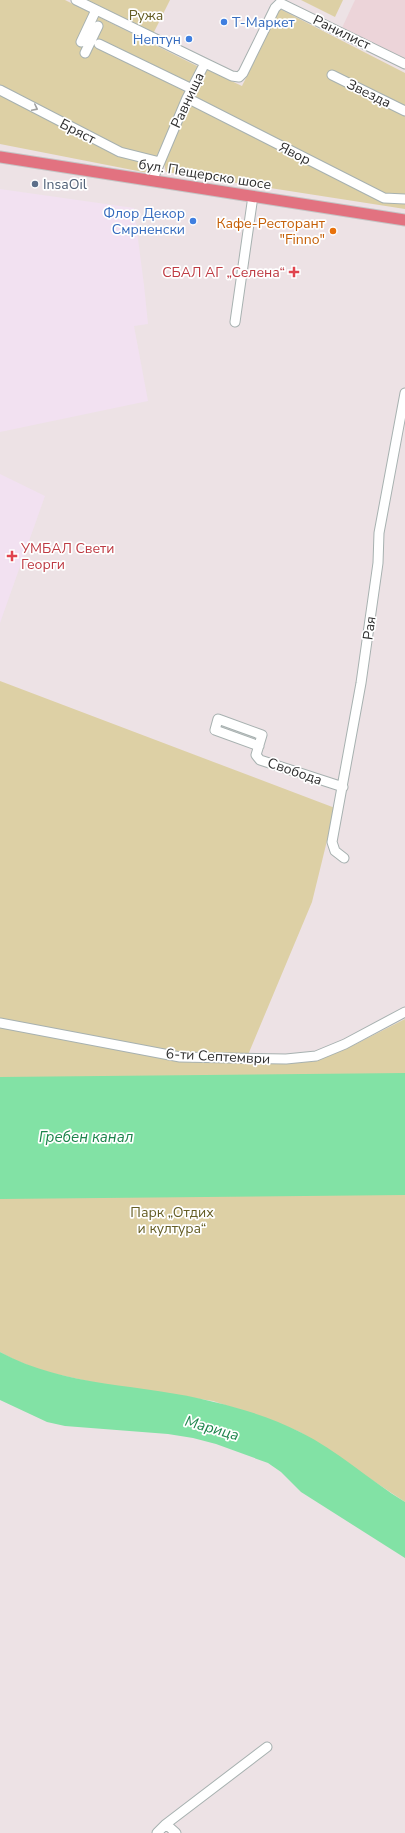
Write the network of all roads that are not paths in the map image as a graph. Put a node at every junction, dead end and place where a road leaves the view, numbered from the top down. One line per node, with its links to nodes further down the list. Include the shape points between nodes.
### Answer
1 (76, 0): 2 (street, Равнища)
2 (96, 10): 4 (street); 6 (street, Равнища)
3 (98, 26): 4 (street)
4 (88, 41): 5 (street); 9 (street)
5 (85, 53)
6 (205, 63): 7 (street, Ранилист, via 239,77 280,3); 9 (street, Равнища)
7 (405, 64)
8 (332, 75): 12 (street, Звезда)
9 (192, 89): 11 (street, Равнища)
10 (0, 90): 14 (street, Бряст, one-way to 14, via 120,152)
11 (187, 98): 14 (street, Равнища); 17 (street, Явор, via 384,198)
12 (405, 111)
13 (0, 157): 15 (main road, бул. Пещерско шосе)
14 (160, 162): 15 (street, Равнища)
15 (152, 182): 16 (main road, бул. Пещерско шосе)
16 (253, 196): 18 (main road, бул. Пещерско шосе); 19 (street)
17 (405, 199)
18 (405, 220)
19 (235, 322)
20 (405, 393): 22 (street, Рая, via 379,532 378,563)
21 (259, 746): 21 (street, Свобода, via 262,735 218,719 215,730); 22 (street, Свобода, via 256,755 260,760)
22 (343, 787): 23 (street, Рая, via 332,842 335,851)
23 (344, 858)
24 (405, 1012): 25 (street, 6-ти Септември, via 345,1044 316,1056 286,1058 180,1057)
25 (0, 1023)
26 (267, 1747): 27 (street)
27 (166, 1824): 28 (street); 29 (street)
28 (158, 1833)
29 (176, 1833)

